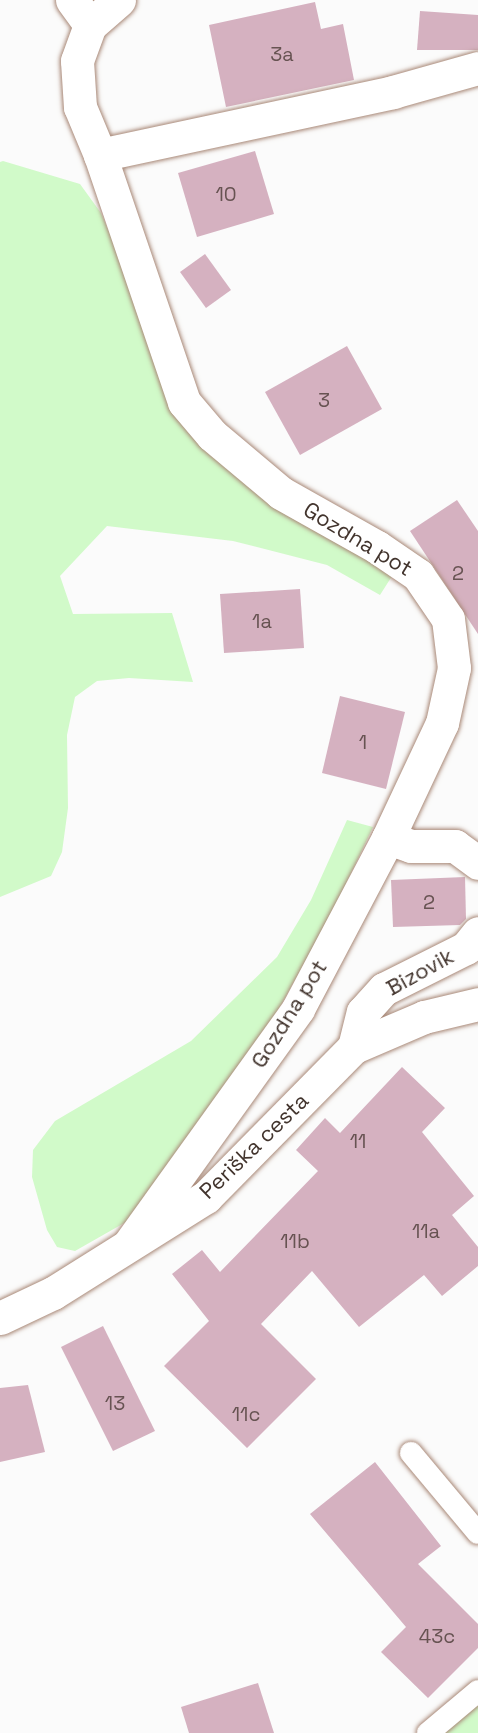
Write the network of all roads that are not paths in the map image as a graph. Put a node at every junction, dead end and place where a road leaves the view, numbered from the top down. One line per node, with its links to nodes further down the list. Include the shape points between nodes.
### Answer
1 (119, 0): 2 (street, Gozdna pot)
2 (81, 12): 4 (street, Gozdna pot, via 76,61 80,107)
3 (478, 68): 4 (street, via 393,92)
4 (100, 155): 5 (street, Gozdna pot, via 184,402 212,435 281,493 418,575 448,619 454,668 442,723)
5 (388, 838): 6 (street, via 411,846 455,846); 10 (street, Gozdna pot, via 298,1009)
6 (478, 863)
7 (478, 933): 9 (street, Bizovik, via 466,948 384,989 363,1012)
8 (478, 1004): 9 (street, Periška cesta, via 424,1017)
9 (354, 1047): 10 (street, Periška cesta, via 206,1197)
10 (130, 1243): 11 (street, Periška cesta, via 53,1293)
11 (0, 1318)
12 (411, 1453): 13 (lane)
13 (478, 1533)
14 (478, 1691): 15 (lane)
15 (428, 1733)

